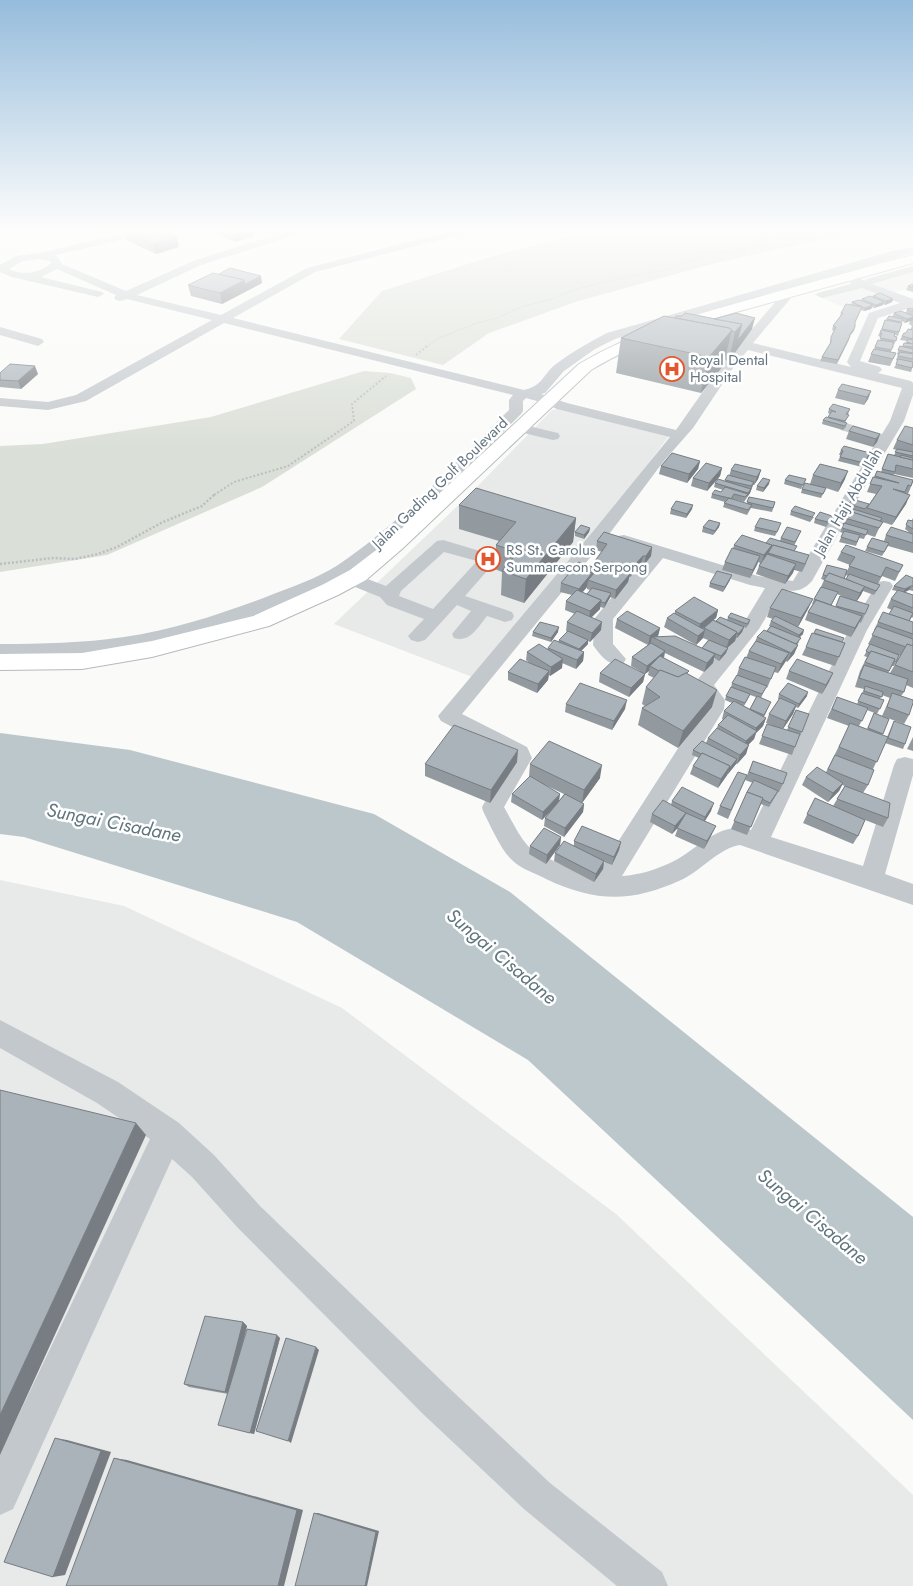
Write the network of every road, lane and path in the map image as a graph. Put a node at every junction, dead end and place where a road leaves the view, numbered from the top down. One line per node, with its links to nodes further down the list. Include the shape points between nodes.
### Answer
1 (150, 304): 8 (street)
2 (251, 304): 8 (street)
3 (532, 304): 12 (path, via 437,339)
4 (718, 304): 15 (street, Jalan Gading Golf Boulevard, via 611,336 560,368 540,390)
5 (748, 304): 17 (main road, Jalan Gading Golf Boulevard, via 642,336 611,351 585,367)
6 (780, 304): 11 (street)
7 (906, 304): 14 (street, via 873,316 853,362)
8 (219, 321): 15 (street); 16 (street, via 81,398 48,406)
9 (0, 331): 10 (street)
10 (38, 342)
11 (744, 345): 21 (street); 22 (street, Jalan Haji Abdullah, via 909,386 897,421)
12 (414, 356)
13 (386, 376): 25 (path, via 352,404 354,421 288,466 234,482 189,512 98,554 76,559 53,558)
14 (913, 379)
15 (519, 397): 17 (street); 36 (street, Jalan Gading Golf Boulevard, via 516,411 386,537 350,565 304,589 249,610 126,643 53,650)
16 (0, 402)
17 (551, 404): 18 (main road, Jalan Gading Golf Boulevard); 21 (street)
18 (522, 426): 20 (street); 26 (main road, Jalan Gading Golf Boulevard, via 395,545)
19 (846, 427): 22 (street)
20 (554, 435)
21 (679, 435): 23 (street)
22 (885, 439): 27 (street, Jalan Haji Abdullah, via 803,581 793,586)
23 (601, 533): 24 (street, Jalan Haji Abdullah); 42 (street, via 448,716 519,753 521,758 493,807 520,852 569,878)
24 (659, 551): 27 (street, Jalan Haji Abdullah); 37 (street, via 604,618 603,645)
25 (0, 564)
26 (351, 579): 29 (street); 38 (main road, Jalan Gading Golf Boulevard, via 261,621 161,647 82,661)
27 (776, 585): 42 (street, via 752,626 704,684 715,700 714,709)
28 (884, 586): 40 (street, via 858,630)
29 (390, 594): 30 (street, via 443,545 487,560); 33 (street, via 393,601)
30 (453, 598): 31 (street); 33 (street)
31 (483, 609): 32 (street); 34 (street)
32 (505, 616)
33 (436, 617): 35 (street)
34 (461, 634)
35 (418, 636)
36 (0, 650)
37 (616, 659)
38 (0, 662)
39 (905, 765): 41 (street)
40 (757, 841): 41 (street); 42 (street, via 740,836 729,837 668,876 648,882)
41 (871, 880): 43 (street)
42 (602, 887)
43 (913, 895)
44 (0, 1033): 45 (street, via 118,1099)
45 (168, 1134): 46 (street); 47 (street, via 435,1400 537,1496)
46 (0, 1496)
47 (648, 1586)

